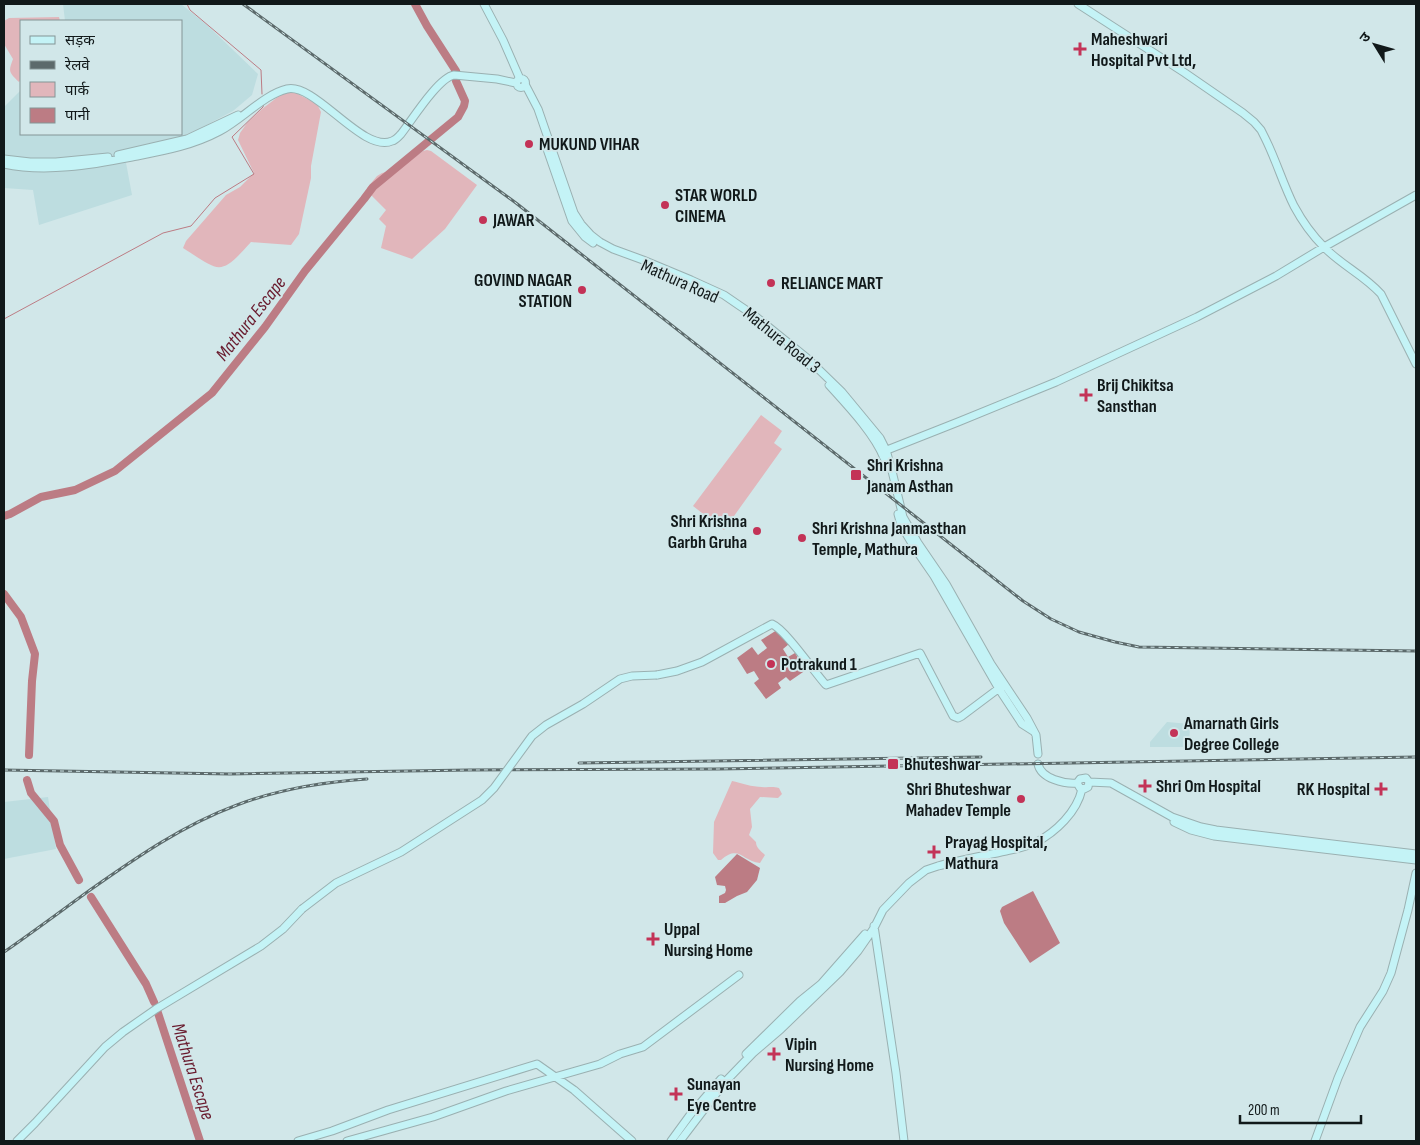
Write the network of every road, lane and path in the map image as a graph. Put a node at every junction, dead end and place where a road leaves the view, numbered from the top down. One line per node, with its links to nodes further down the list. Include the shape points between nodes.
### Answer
1 (484, 4): 3 (street, Mathura Road)
2 (1078, 4): 9 (street, via 1254,122 1268,144 1293,205)
3 (520, 83): 4 (street, Mathura Road); 7 (street, via 467,72 450,72 428,92 392,138 377,138 367,133 323,100 301,86 290,84 280,86 234,117 187,139 112,157); 7 (street, via 448,76 396,140 386,143 364,136 315,98 293,88 268,98 232,125 176,148 88,165)
4 (548, 143): 10 (street, Mathura Road, via 581,224 600,242); 12 (street, Mathura Road, via 572,221 585,237 612,254 703,290 755,321 830,385)
5 (4, 159): 7 (street)
6 (4, 164): 7 (street, via 17,167)
7 (32, 165)
8 (1416, 195): 9 (street)
9 (1324, 247): 11 (street, via 1381,294); 12 (street, via 1197,317 1056,382)
10 (637, 257): 12 (street, Mathura Road 3, via 714,290 755,316 830,379 880,438)
11 (1416, 364)
12 (884, 451): 13 (street, via 901,525)
13 (1002, 686): 14 (street, via 1022,724 1033,731); 24 (street, bridge, via 962,716 953,716 920,653 826,685 772,624 702,662 677,671 620,679 532,736 482,800 401,852 336,883 261,946 123,1032)
14 (1038, 754)
15 (1038, 764): 17 (street, via 1046,775)
16 (1098, 783): 17 (street, via 1083,778); 18 (street, via 1110,783 1172,817 1201,827); 19 (street, via 1200,833)
17 (1080, 786): 21 (street, via 1080,799 1073,811 1045,837 1024,847 926,870 883,910)
18 (1416, 854)
19 (1416, 860)
20 (1416, 873): 31 (street, via 1391,973 1360,1027)
21 (874, 926): 28 (street, via 821,984 724,1076); 29 (street, via 858,951 830,982 725,1082); 30 (street)
22 (739, 975): 23 (street, via 643,1047 600,1064)
23 (554, 1076): 25 (street, via 537,1064); 26 (street, via 433,1117); 27 (street)
24 (17, 1141)
25 (298, 1141)
26 (347, 1141)
27 (632, 1141)
28 (671, 1141)
29 (680, 1141)
30 (904, 1141)
31 (1315, 1141)

